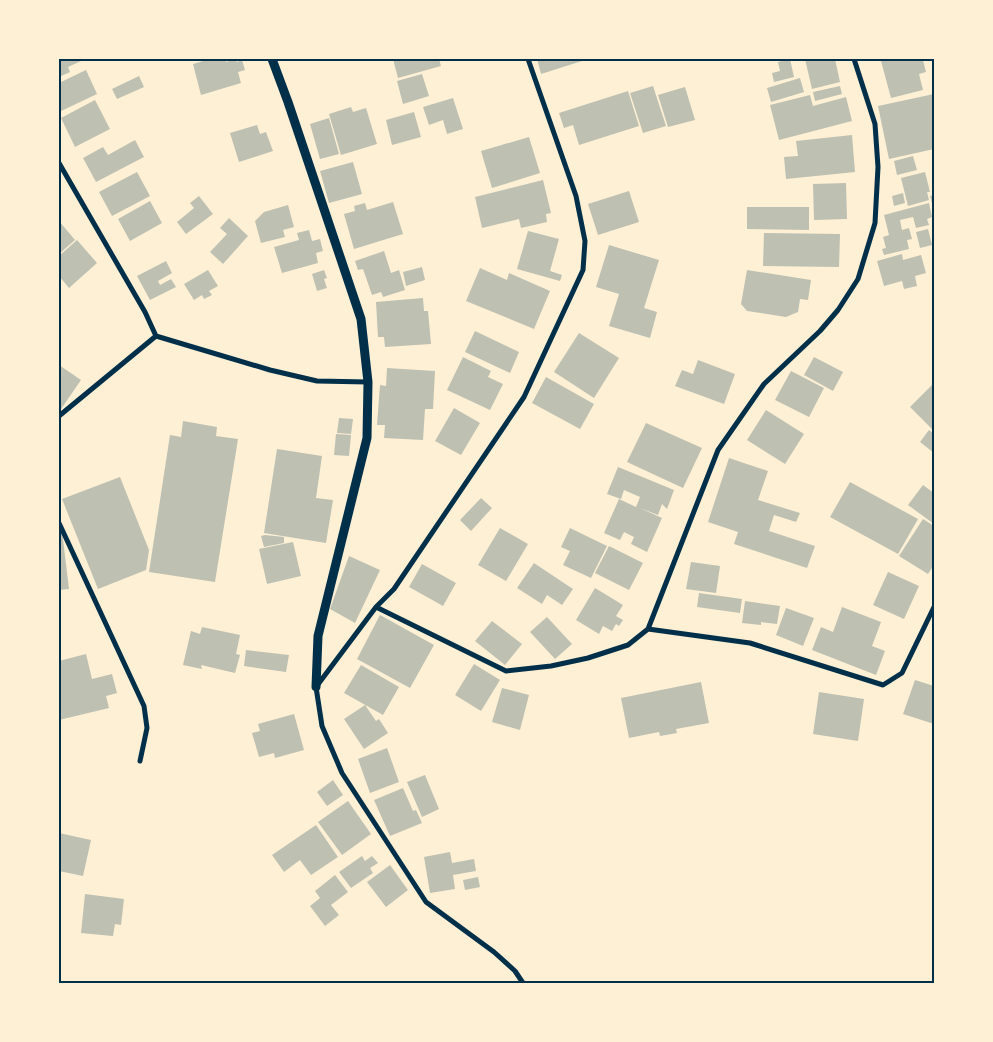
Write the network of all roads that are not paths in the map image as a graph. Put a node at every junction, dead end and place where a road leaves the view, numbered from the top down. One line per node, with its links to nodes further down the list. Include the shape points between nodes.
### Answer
1 (272, 59): 6 (street, via 361,319)
2 (528, 59): 9 (street, via 576,196 585,241 583,270 524,397 394,589)
3 (854, 59): 11 (street, via 875,124 878,168 875,223 858,279 820,331 764,384 718,450)
4 (59, 163): 5 (street)
5 (156, 336): 6 (street, via 317,381); 7 (street)
6 (368, 382): 12 (street, via 367,438 318,636)
7 (59, 416)
8 (59, 523): 13 (street, via 144,706 147,728)
9 (376, 607): 11 (street, via 506,671 588,658 628,645); 12 (street)
10 (934, 607): 11 (street, via 902,673 883,685 750,643)
11 (648, 629)
12 (316, 687): 14 (street, via 322,726 342,773 426,902 494,952)
13 (140, 761)
14 (523, 983)

